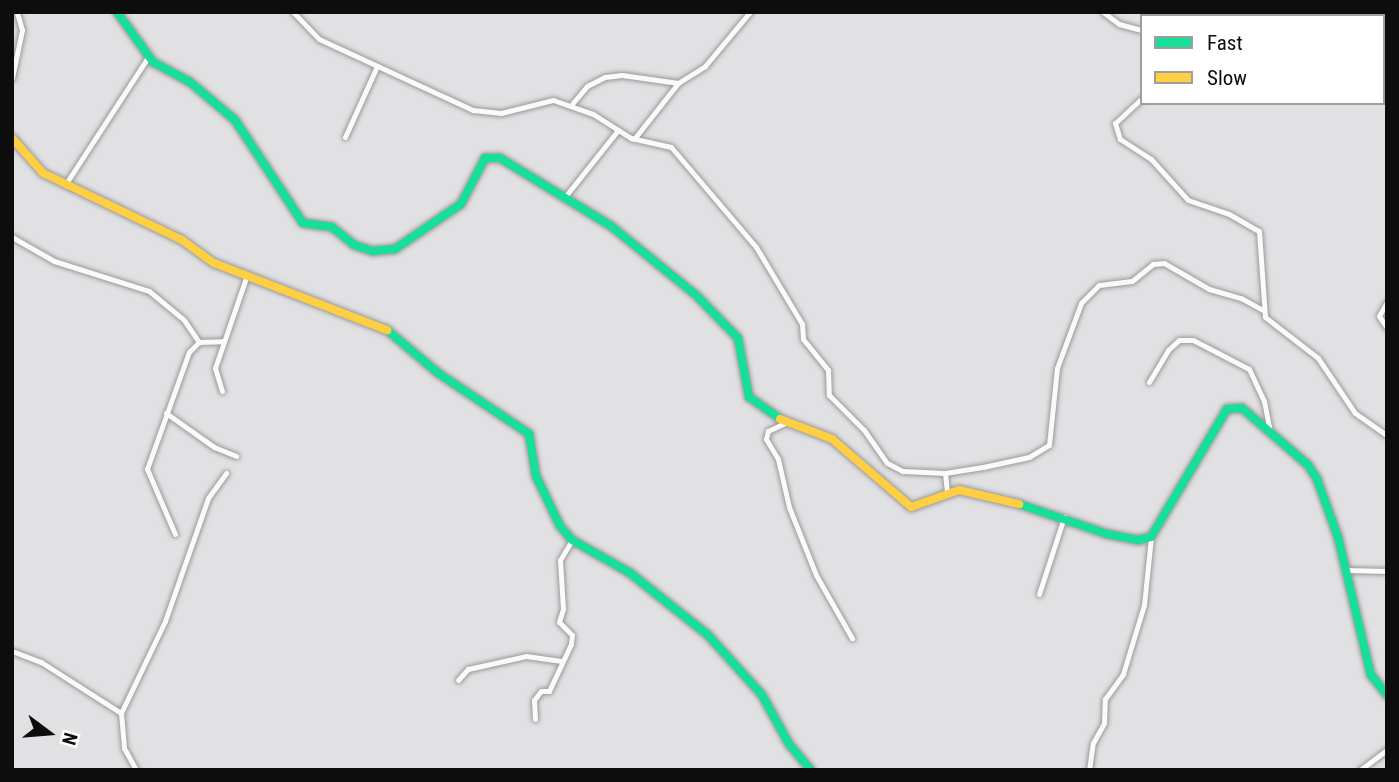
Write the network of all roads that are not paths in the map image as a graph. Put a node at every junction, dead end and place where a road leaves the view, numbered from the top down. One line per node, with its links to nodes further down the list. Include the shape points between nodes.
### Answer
1 (17, 12): 11 (street, via 22,30)
2 (117, 12): 9 (street)
3 (293, 12): 10 (street, via 319,39)
4 (750, 12): 12 (street, via 713,58)
5 (1103, 12): 8 (street, via 1119,24)
6 (1333, 12): 7 (street)
7 (1300, 14)
8 (1140, 29)
9 (148, 57): 19 (street); 20 (street, via 222,106 275,175 303,223 332,227 354,245 386,252 433,227 461,204 485,158 500,158)
10 (377, 66): 14 (street, via 485,114 541,100); 16 (street)
11 (12, 78)
12 (678, 83): 14 (street, via 605,77 587,86); 18 (street)
13 (1140, 99): 24 (street, via 1126,109 1115,132 1151,159 1188,200 1229,214 1259,231 1264,254)
14 (572, 104): 15 (street)
15 (618, 131): 18 (street); 20 (street)
16 (345, 137)
17 (12, 138): 19 (street, via 37,168)
18 (634, 139): 36 (street, via 661,143 682,155 736,219 802,324 803,339 828,370 829,395 887,463 919,475)
19 (65, 185): 22 (street, via 182,240 209,261)
20 (564, 198): 31 (street, via 611,226 731,328 742,347 745,389)
21 (12, 237): 27 (street, via 54,261 149,291 166,302)
22 (246, 278): 26 (street); 41 (street, via 381,325 438,373 529,434 536,476 560,526)
23 (1387, 302): 25 (street, via 1380,316)
24 (1263, 310): 32 (street, via 1269,322 1318,358 1355,413); 36 (street, via 1209,289 1164,263 1153,264 1132,281 1099,285 1081,303 1057,369 1049,445 1029,457)
25 (1387, 328)
26 (222, 341): 27 (street); 29 (street, via 215,368)
27 (199, 342): 30 (street, via 179,372)
28 (1149, 382): 33 (street, via 1168,350 1180,340 1194,340 1249,369 1264,401)
29 (222, 391)
30 (166, 413): 34 (street, via 214,447); 39 (street, via 147,477)
31 (785, 423): 37 (street, via 832,439 911,507); 45 (street, via 768,431 766,439 778,459 789,507 816,575)
32 (1387, 435)
33 (1271, 438): 40 (street, via 1242,408 1227,409); 42 (street, via 1308,465 1317,479)
34 (236, 456)
35 (226, 473): 50 (street, via 208,498 165,621)
36 (945, 473): 37 (street)
37 (947, 491): 38 (street)
38 (1064, 517): 40 (street, via 1107,534 1138,540); 44 (street)
39 (175, 534)
40 (1151, 537): 55 (street, via 1144,605 1123,674 1105,699 1104,723 1093,743)
41 (572, 540): 47 (street, via 560,560 559,625 572,635); 54 (street, via 629,573 708,635 762,695 789,744)
42 (1346, 570): 43 (street); 49 (street, via 1371,675)
43 (1387, 571)
44 (1038, 594)
45 (852, 638)
46 (12, 651): 50 (street, via 41,662)
47 (562, 661): 48 (street, via 526,656 468,669); 51 (street, via 549,691 541,691 534,700)
48 (458, 680)
49 (1387, 695)
50 (121, 713): 53 (street, via 124,748)
51 (535, 719)
52 (1387, 750): 56 (street)
53 (136, 770)
54 (811, 770)
55 (1089, 770)
56 (1360, 770)

